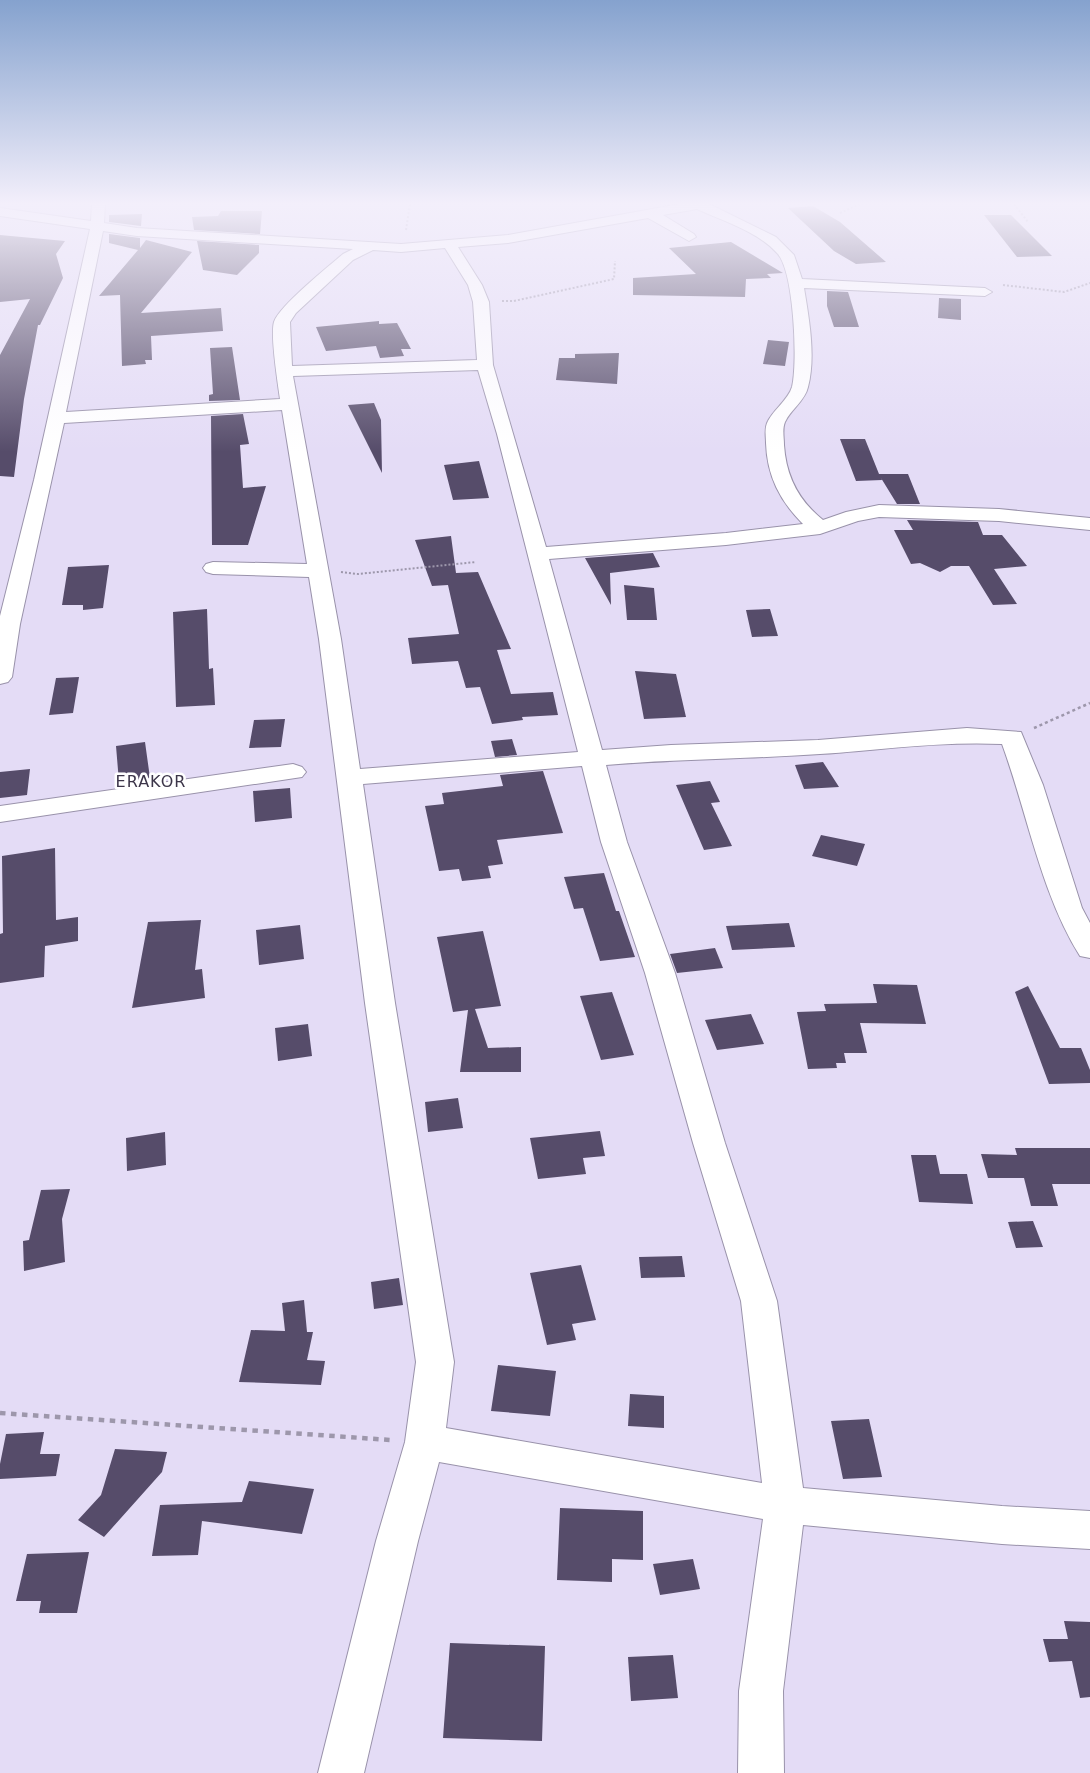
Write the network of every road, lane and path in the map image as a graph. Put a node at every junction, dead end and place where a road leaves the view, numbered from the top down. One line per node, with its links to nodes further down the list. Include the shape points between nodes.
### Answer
1 (83, 287): 15 (street)
2 (315, 287): 13 (street, via 282,322)
3 (476, 287): 11 (street)
4 (579, 287): 11 (path, via 514,301)
5 (795, 287): 17 (street, via 804,360 799,388 775,425 776,463 788,494 802,514)
6 (874, 287): 10 (street)
7 (993, 287): 10 (path)
8 (1020, 287): 9 (path, via 1064,292)
9 (1079, 287)
10 (984, 292)
11 (481, 302): 12 (street)
12 (485, 365): 13 (street); 18 (street)
13 (284, 371): 14 (street)
14 (288, 404): 15 (street); 21 (street)
15 (56, 418): 22 (street)
16 (1090, 524): 17 (street, via 999,515 903,511 865,513)
17 (820, 528): 18 (street)
18 (538, 554): 25 (street)
19 (476, 562): 21 (path, via 358,574)
20 (213, 568): 21 (street)
21 (318, 571): 27 (street)
22 (0, 677)
23 (1090, 703): 24 (path)
24 (1012, 737): 25 (street, via 967,735); 29 (street, via 1068,908)
25 (594, 759): 27 (street); 32 (street, via 614,842 660,973 759,1301)
26 (293, 772): 28 (street)
27 (351, 777): 31 (street, via 380,1003 435,1362)
28 (0, 814)
29 (1090, 949)
30 (0, 1413): 31 (path)
31 (425, 1442): 32 (street); 34 (street, via 397,1541)
32 (785, 1505): 33 (street); 35 (street, via 761,1691)
33 (1090, 1530)
34 (341, 1773)
35 (761, 1773)

